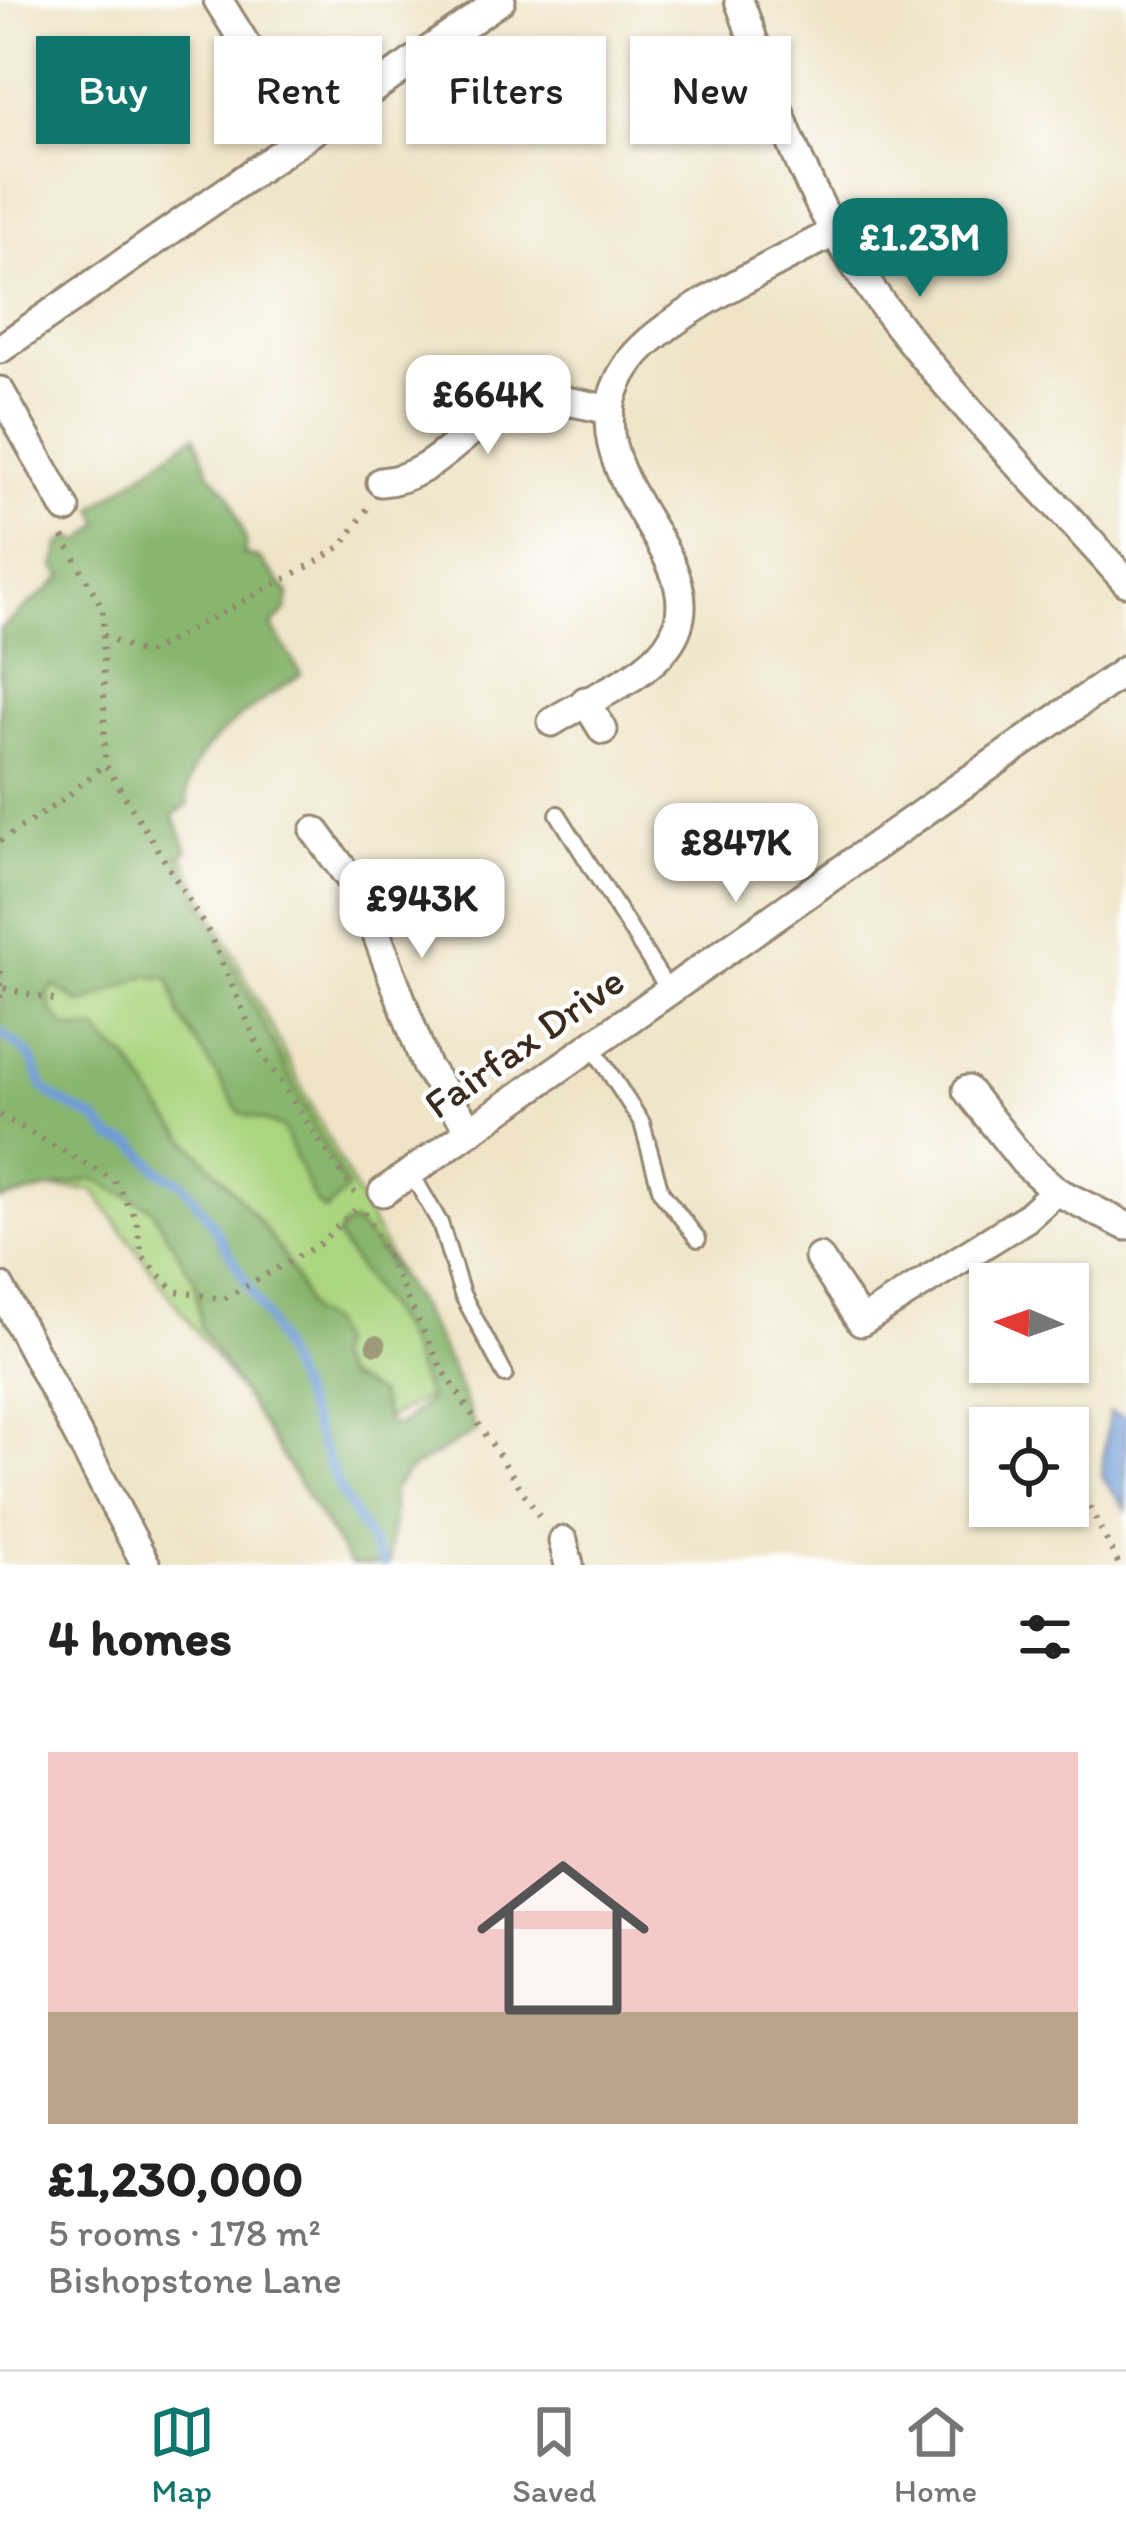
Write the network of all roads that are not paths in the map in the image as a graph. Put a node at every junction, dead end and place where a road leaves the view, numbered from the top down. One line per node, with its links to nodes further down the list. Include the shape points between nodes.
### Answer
1 (218, 0): 4 (street)
2 (501, 0): 5 (street)
3 (739, 0): 7 (street, via 793,151)
4 (241, 36)
5 (382, 80)
6 (288, 144): 8 (street)
7 (834, 232): 10 (street, via 645,344 620,377); 13 (street, via 905,333)
8 (0, 350)
9 (0, 391): 12 (street)
10 (610, 410): 11 (street, via 522,402 488,416 432,468); 15 (street, via 616,470 676,574 682,603 665,649)
11 (381, 482)
12 (66, 509)
13 (1126, 582)
14 (1126, 670): 20 (street, Fairfax Drive)
15 (585, 701): 16 (street); 17 (street)
16 (552, 722)
17 (603, 730)
18 (558, 814): 20 (lane)
19 (315, 831): 23 (street, via 362,895 425,1066)
20 (669, 991): 21 (street, Fairfax Drive)
21 (592, 1046): 23 (street, Fairfax Drive); 28 (lane, via 642,1123 661,1192)
22 (967, 1090): 25 (street)
23 (471, 1131): 24 (street, Fairfax Drive)
24 (411, 1173): 26 (street, Fairfax Drive); 31 (lane)
25 (1056, 1191): 27 (street); 29 (street, via 1027,1218 861,1322)
26 (372, 1198)
27 (1126, 1226)
28 (698, 1239)
29 (819, 1258)
30 (0, 1287): 32 (street)
31 (505, 1375)
32 (146, 1565)

